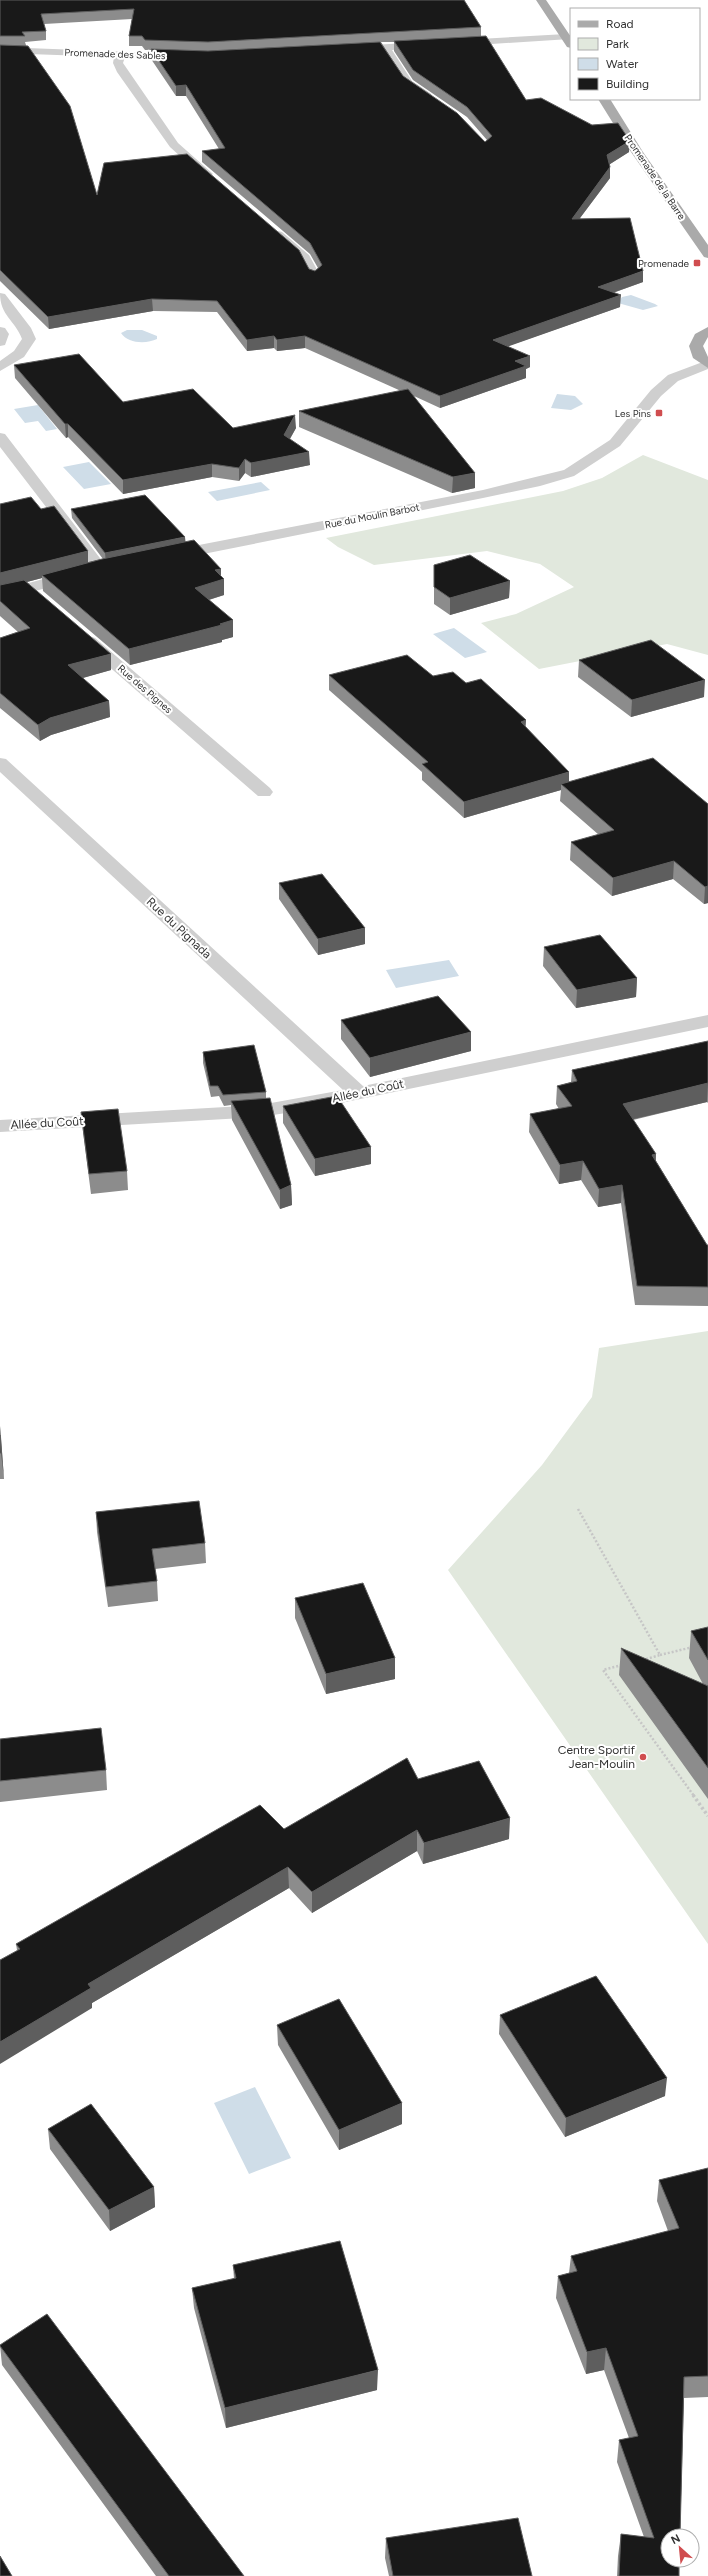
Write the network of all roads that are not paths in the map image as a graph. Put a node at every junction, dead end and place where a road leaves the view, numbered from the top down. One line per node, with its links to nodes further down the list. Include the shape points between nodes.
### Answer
1 (541, 0): 2 (main road)
2 (568, 41): 3 (street)
3 (453, 43)
4 (438, 44): 5 (street)
5 (385, 48): 7 (street); 11 (street, via 408,83)
6 (0, 50): 8 (street, Promenade des Sables)
7 (347, 50)
8 (120, 55): 9 (street, Promenade des Sables); 12 (street, via 118,63 123,72 174,145)
9 (192, 56)
10 (605, 100): 14 (main road, Promenade de la Barre, via 637,152)
11 (436, 102)
12 (215, 181)
13 (269, 227): 15 (street, via 305,258)
14 (708, 254)
15 (314, 277)
16 (0, 297): 21 (street, via 26,331 29,339 19,354)
17 (0, 331): 19 (street)
18 (708, 332): 20 (main road, via 700,337 696,346 698,355)
19 (0, 342)
20 (708, 364): 23 (street, Rue du Moulin Barbot, via 674,378 656,393 616,443 569,473 483,494)
21 (0, 367)
22 (0, 437): 25 (street)
23 (162, 557)
24 (116, 566): 25 (street)
25 (101, 569): 26 (street)
26 (27, 587): 27 (street); 28 (street)
27 (0, 596)
28 (45, 603)
29 (74, 628): 31 (street, Rue des Pignes)
30 (0, 764): 33 (street, Rue du Pignada)
31 (264, 792)
32 (708, 1020): 33 (street, Allée du Coût)
33 (358, 1093): 34 (street, Allée du Coût, via 260,1111)
34 (0, 1126)

